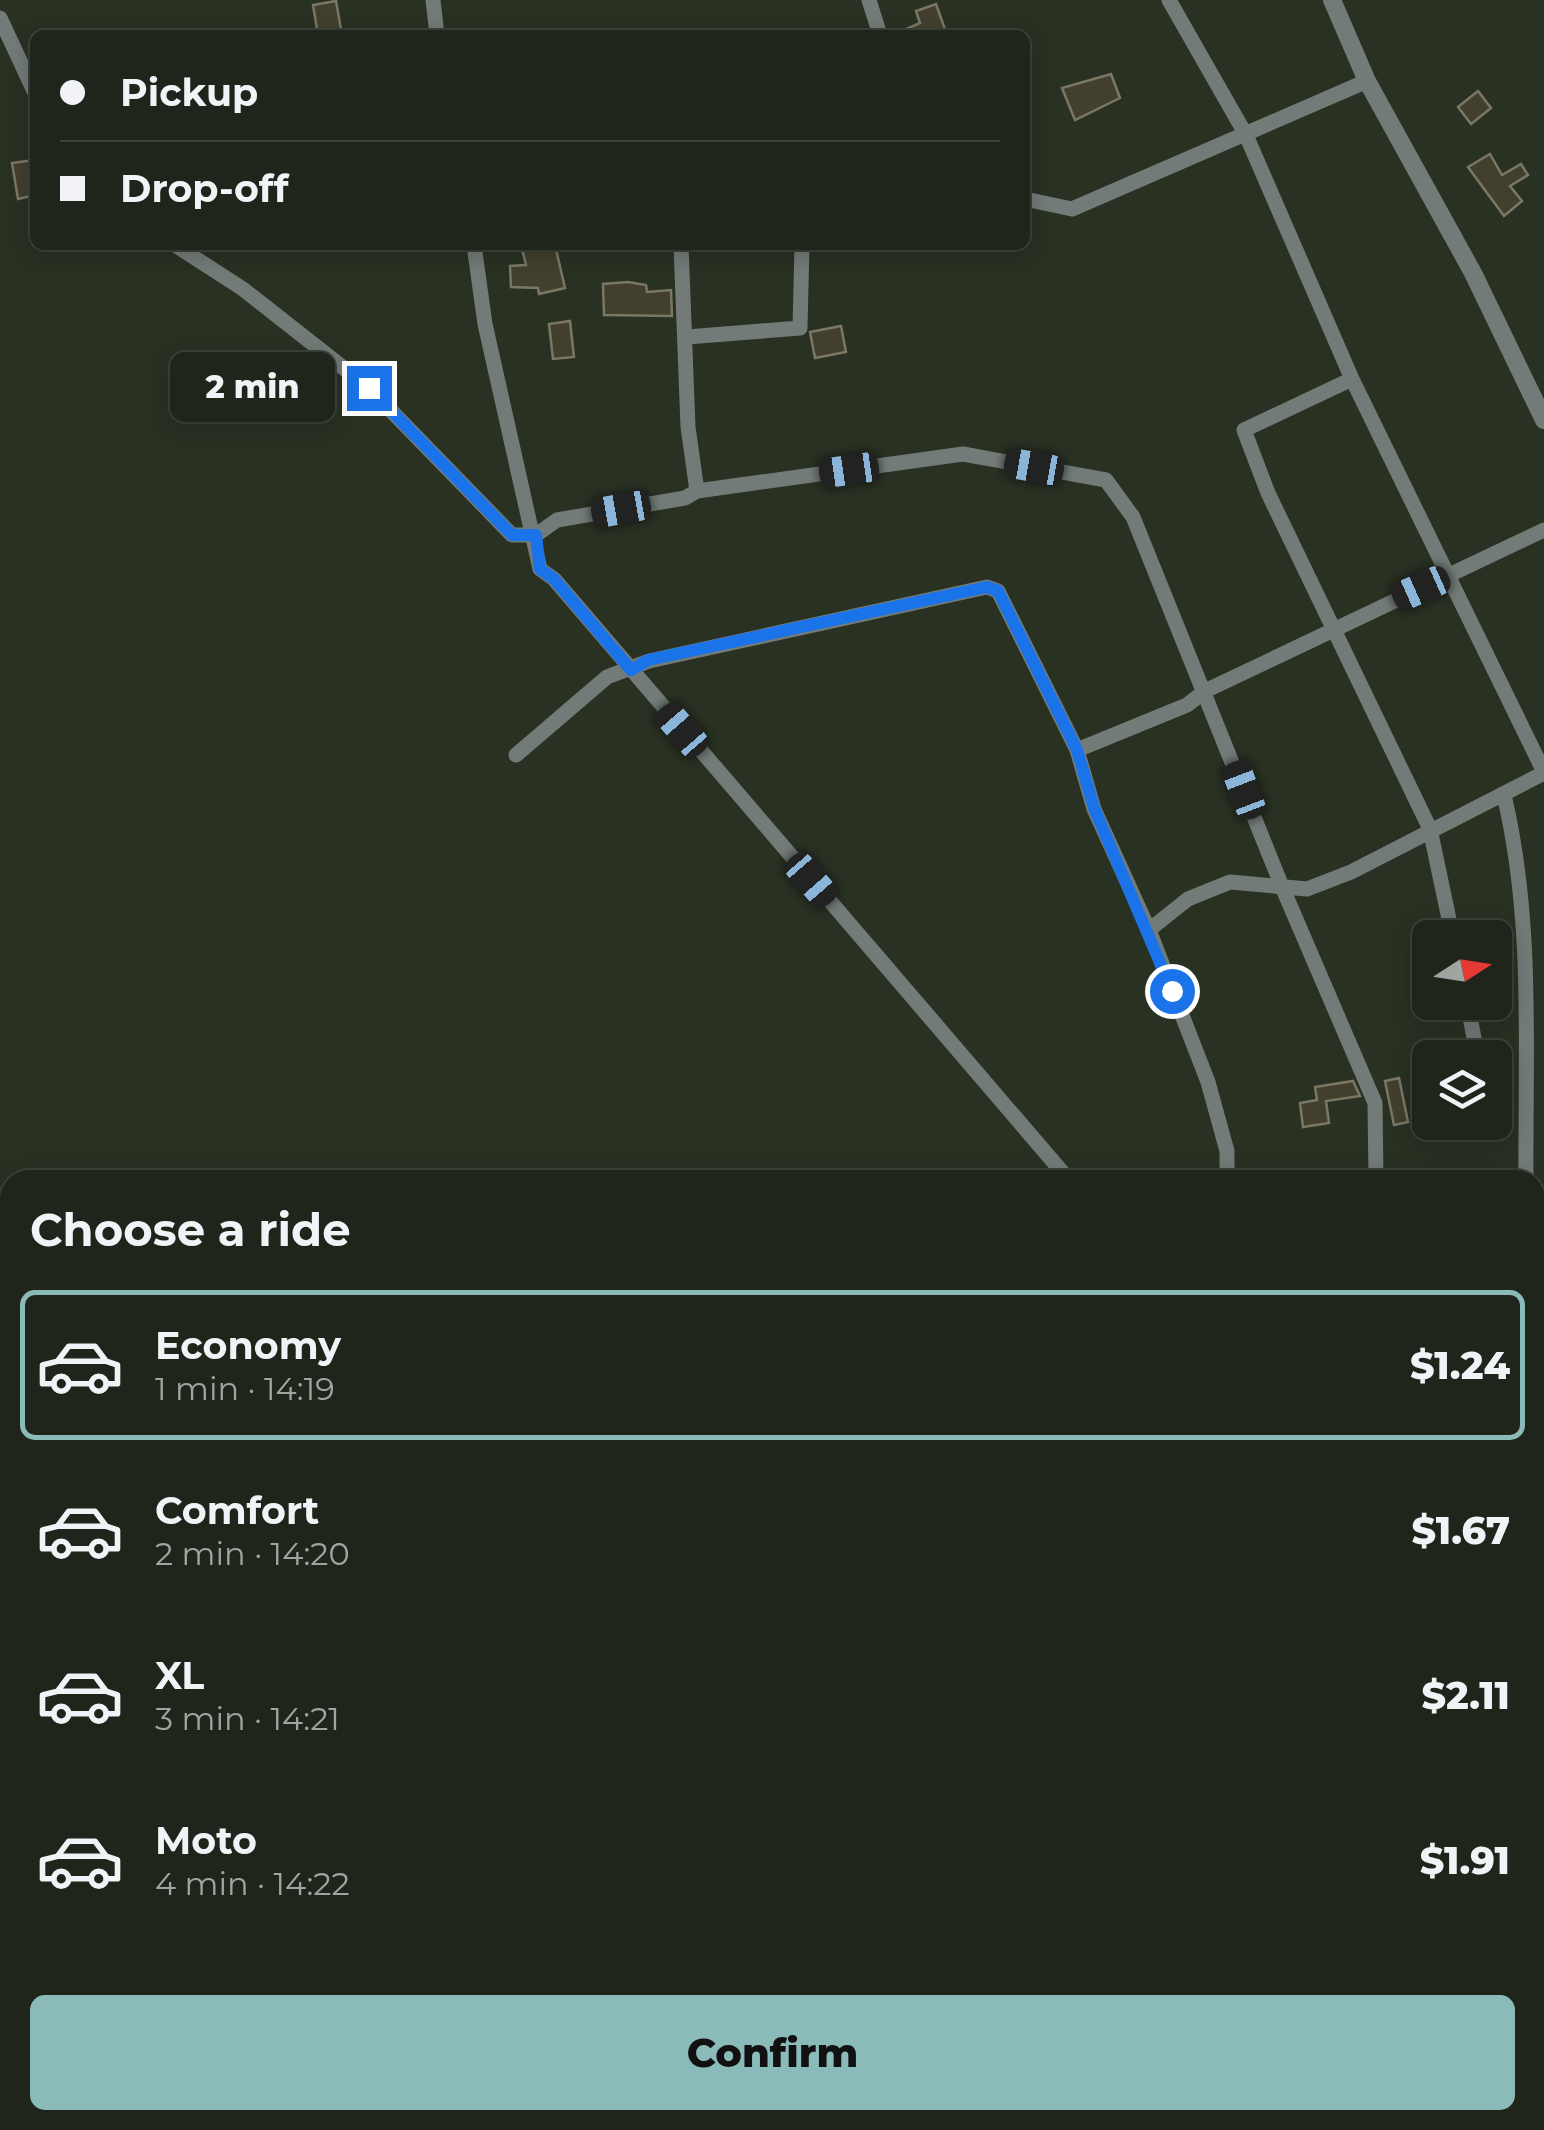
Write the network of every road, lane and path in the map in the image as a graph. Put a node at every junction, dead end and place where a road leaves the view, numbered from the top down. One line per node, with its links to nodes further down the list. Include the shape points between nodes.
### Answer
1 (432, 0): 6 (street)
2 (869, 0): 7 (street)
3 (1169, 0): 10 (street)
4 (1332, 0): 8 (street)
5 (0, 18): 9 (street)
6 (436, 30)
7 (878, 30)
8 (1367, 80): 10 (street); 18 (street)
9 (30, 82)
10 (1246, 135): 11 (street, via 1072,208); 17 (street)
11 (1030, 200)
12 (183, 250): 21 (street, via 369,388 512,535)
13 (475, 250): 21 (street, via 501,397)
14 (682, 250): 16 (street)
15 (802, 250): 16 (street, via 800,328)
16 (686, 338): 19 (street)
17 (1352, 379): 22 (street); 23 (street, via 1244,430)
18 (1544, 420)
19 (697, 491): 21 (street, via 557,520); 25 (street, via 963,454 1106,480 1133,517)
20 (1544, 530): 22 (street)
21 (536, 535): 24 (street, via 540,569)
22 (1450, 575): 23 (street); 28 (street)
23 (1334, 627): 25 (street); 30 (street)
24 (631, 670): 26 (street, via 648,660 987,587 998,591); 27 (street, via 607,677); 34 (street)
25 (1205, 691): 26 (street); 31 (street)
26 (1077, 750): 33 (street, via 1094,808)
27 (516, 755)
28 (1544, 773): 29 (street)
29 (1504, 796): 30 (street); 37 (street, via 1518,856 1524,947)
30 (1430, 830): 31 (street, via 1352,872 1307,889); 32 (street)
31 (1283, 890): 33 (street, via 1230,882 1188,899); 36 (street, via 1375,1103)
32 (1449, 920)
33 (1149, 930): 35 (street, via 1208,1082)
34 (1060, 1170)
35 (1227, 1170)
36 (1376, 1170)
37 (1526, 1170)

